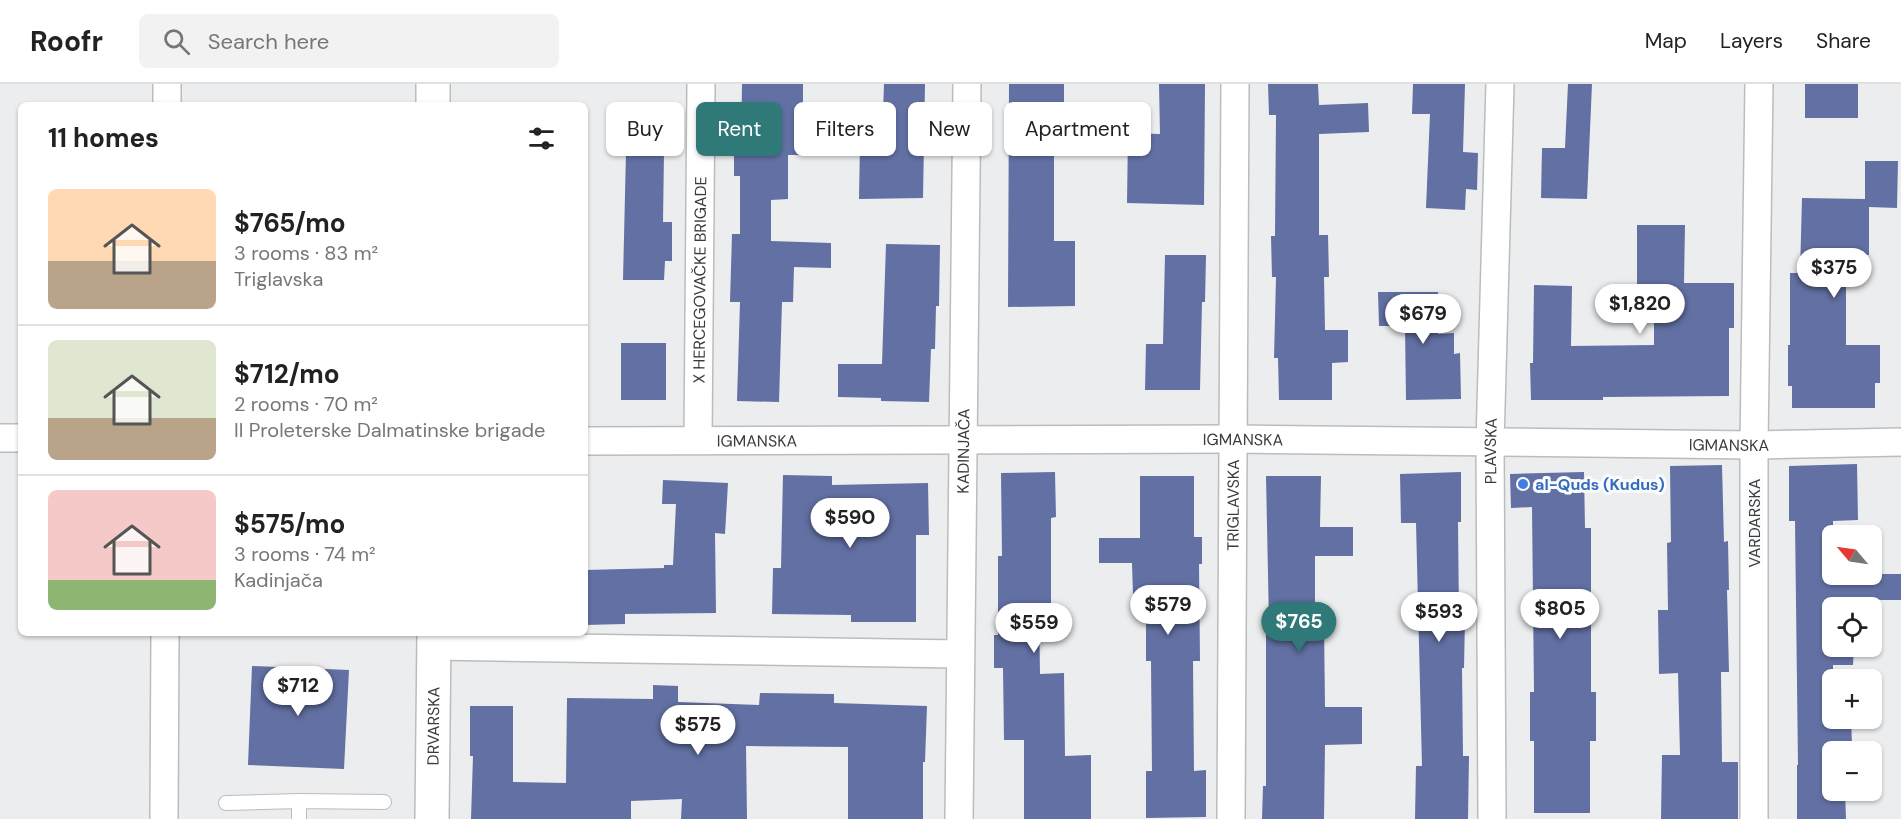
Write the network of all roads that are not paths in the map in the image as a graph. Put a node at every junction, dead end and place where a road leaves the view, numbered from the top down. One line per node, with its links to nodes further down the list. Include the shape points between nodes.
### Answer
1 (167, 84): 8 (street)
2 (434, 84): 9 (main road)
3 (701, 84): 13 (street, X HERCEGOVAČKE BRIGADE)
4 (967, 84): 14 (street, KADINJAČA)
5 (1235, 84): 12 (street, TRIGLAVSKA)
6 (1500, 84): 17 (street, PLAVSKA)
7 (1759, 84): 18 (street, VARDARSKA)
8 (167, 102)
9 (434, 102)
10 (0, 438): 11 (street)
11 (18, 438)
12 (1234, 439): 14 (street, IGMANSKA); 17 (street, IGMANSKA); 29 (street, TRIGLAVSKA)
13 (698, 440): 14 (street, IGMANSKA); 15 (street, IGMANSKA)
14 (963, 440): 21 (street, KADINJAČA)
15 (588, 441)
16 (1901, 442): 18 (street, IGMANSKA)
17 (1490, 443): 18 (street, IGMANSKA); 30 (street, PLAVSKA)
18 (1754, 445): 31 (street, VARDARSKA)
19 (165, 636): 25 (street)
20 (434, 640): 21 (street); 27 (main road, DRVARSKA)
21 (960, 654): 28 (street, KADINJAČA)
22 (299, 801): 23 (lane); 24 (lane); 26 (lane)
23 (226, 802)
24 (384, 802)
25 (164, 819)
26 (299, 819)
27 (432, 819)
28 (959, 819)
29 (1231, 819)
30 (1492, 819)
31 (1754, 819)

